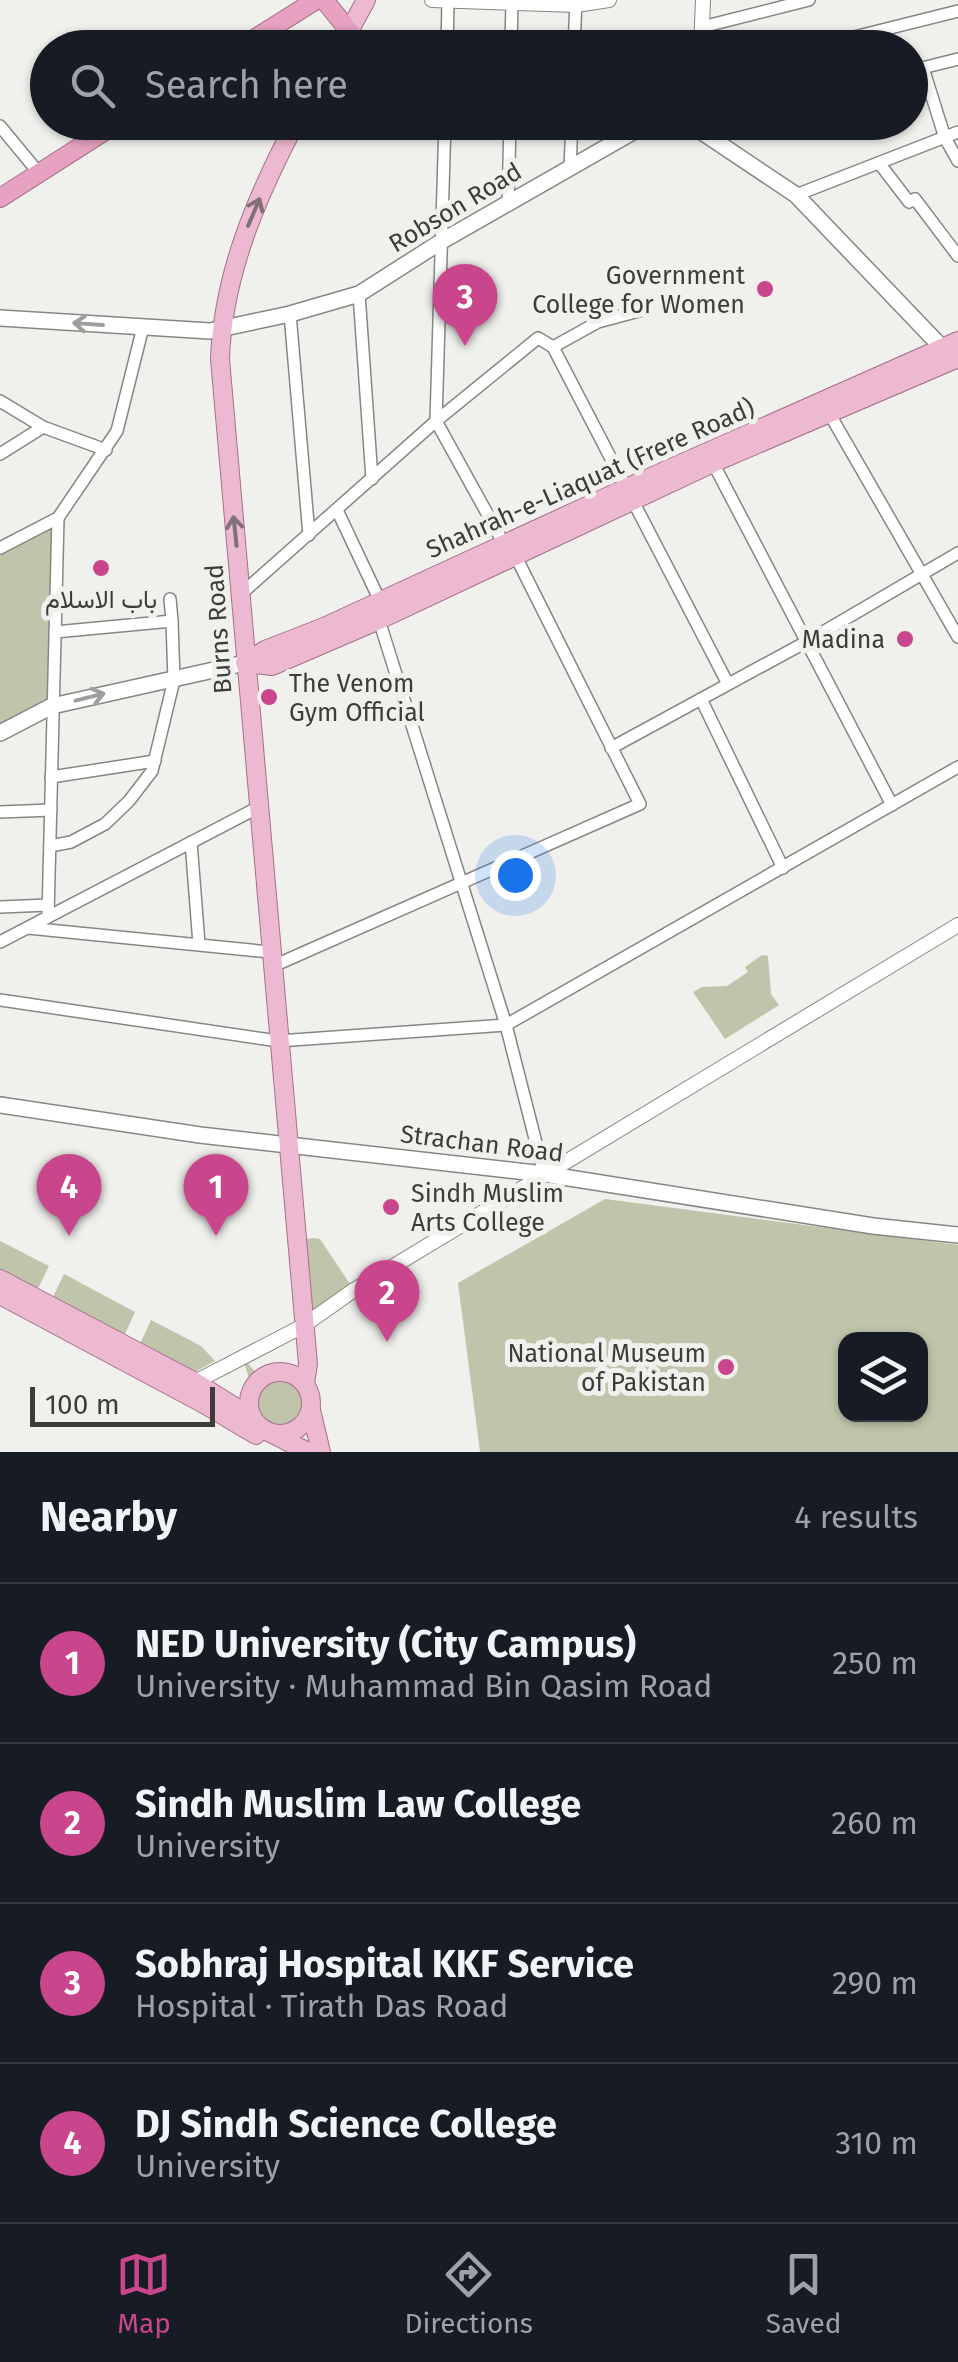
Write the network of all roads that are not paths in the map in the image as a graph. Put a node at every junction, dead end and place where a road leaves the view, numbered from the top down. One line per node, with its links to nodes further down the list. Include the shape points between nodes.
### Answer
1 (366, 0): 14 (main road)
2 (432, 0): 7 (street)
3 (609, 0): 9 (street)
4 (703, 0): 11 (street)
5 (809, 0): 11 (street)
6 (314, 1): 12 (highway); 13 (highway)
7 (448, 1): 8 (street); 15 (street)
8 (512, 2): 9 (street); 16 (street)
9 (576, 3): 17 (street)
10 (958, 10): 19 (street)
11 (702, 27): 18 (street)
12 (268, 30)
13 (337, 30)
14 (350, 30)
15 (447, 30)
16 (511, 30)
17 (575, 30)
18 (702, 30)
19 (884, 30)
20 (958, 59): 21 (street)
21 (928, 67)
22 (928, 98): 25 (street)
23 (0, 126): 36 (street)
24 (958, 132): 25 (street)
25 (945, 138): 33 (street); 34 (street)
26 (90, 140): 36 (highway)
27 (288, 140): 47 (main road, Burns Road, one-way to 27, via 239,248)
28 (445, 140): 40 (street)
29 (510, 140): 39 (street)
30 (571, 140): 35 (street)
31 (619, 140): 35 (main road, Robson Road)
32 (718, 140): 37 (main road)
33 (958, 161)
34 (879, 163): 37 (street); 41 (street)
35 (570, 168): 39 (main road, Robson Road)
36 (38, 172): 38 (highway)
37 (796, 196): 49 (main road)
38 (0, 198)
39 (508, 204): 40 (main road, Robson Road)
40 (442, 241): 42 (main road, Robson Road); 52 (street)
41 (958, 256)
42 (359, 294): 44 (main road, Robson Road); 57 (street)
43 (639, 310): 48 (street, via 598,322)
44 (290, 314): 47 (main road, Robson Road); 61 (street)
45 (0, 318): 46 (main road, Robson Road, one-way to 45)
46 (144, 327): 47 (main road, Robson Road); 54 (street)
47 (221, 330): 66 (main road, Burns Road, one-way to 47)
48 (553, 347): 52 (street, via 538,338); 58 (street)
49 (954, 355): 51 (main road, Shahrah-e-Liaquat (Frere Road)); 58 (main road, Shahrah-e-Liaquat (Frere Road))
50 (0, 402): 53 (street)
51 (828, 414): 56 (main road, Shahrah-e-Liaquat (Frere Road)); 65 (street)
52 (436, 422): 57 (street); 63 (street)
53 (43, 427): 54 (street); 55 (street)
54 (106, 450): 60 (street)
55 (0, 454)
56 (712, 463): 58 (main road, Shahrah-e-Liaquat (Frere Road)); 72 (street)
57 (372, 479): 59 (street)
58 (629, 495): 63 (main road, Shahrah-e-Liaquat (Frere Road)); 75 (street)
59 (337, 510): 61 (street); 68 (street)
60 (58, 518): 62 (street); 70 (street)
61 (309, 535): 66 (street)
62 (0, 548)
63 (509, 550): 68 (main road, Shahrah-e-Liaquat (Frere Road)); 79 (street)
64 (958, 553): 65 (street)
65 (921, 574): 71 (street); 72 (street)
66 (241, 594): 73 (main road, Burns Road)
67 (170, 600): 69 (street)
68 (380, 610): 73 (main road, Shahrah-e-Liaquat (Frere Road)); 90 (street)
69 (172, 621): 70 (street); 74 (street)
70 (55, 632): 77 (street)
71 (958, 636)
72 (806, 642): 75 (street); 83 (street)
73 (245, 663): 74 (main road, Shahrah-e-Liaquat (Frere Road)); 84 (main road, Burns Road)
74 (174, 680): 77 (main road, Shahrah-e-Liaquat (Frere Road), one-way to 74); 80 (street)
75 (728, 684): 76 (street)
76 (701, 699): 79 (street); 89 (street)
77 (52, 706): 78 (main road, Shahrah-e-Liaquat (Frere Road)); 82 (street)
78 (0, 734)
79 (611, 748): 90 (street, via 640,804)
80 (156, 761): 82 (street); 88 (street, via 106,824)
81 (958, 767): 83 (street)
82 (52, 777): 85 (street)
83 (892, 805): 89 (street)
84 (258, 807): 87 (street); 97 (main road, Burns Road)
85 (51, 810): 86 (street); 88 (street)
86 (0, 812)
87 (190, 842): 92 (street); 96 (street)
88 (50, 846): 92 (street)
89 (783, 868): 99 (street)
90 (462, 883): 97 (street); 99 (street)
91 (0, 907): 92 (street)
92 (48, 911): 94 (street)
93 (958, 924): 103 (street)
94 (28, 928): 95 (street); 96 (street)
95 (0, 942)
96 (199, 944): 97 (street)
97 (270, 959): 100 (main road, Burns Road)
98 (0, 1000): 100 (street)
99 (506, 1025): 100 (street); 103 (street)
100 (278, 1040): 102 (main road, Burns Road)
101 (0, 1105): 102 (main road, Strachan Road)
102 (288, 1145): 103 (main road, Strachan Road); 107 (main road, Burns Road)
103 (544, 1174): 104 (main road, Strachan Road); 107 (street)
104 (958, 1235)
105 (0, 1279): 108 (main road)
106 (0, 1295): 111 (main road)
107 (303, 1326): 108 (street); 109 (main road, Burns Road)
108 (195, 1382): 111 (main road, via 243,1412)
109 (306, 1384): 110 (main road); 111 (main road, via 281,1371 266,1374 249,1395)
110 (311, 1410): 111 (main road, via 295,1431); 114 (main road)
111 (255, 1432): 112 (main road); 113 (main road)
112 (287, 1452)
113 (308, 1452)
114 (321, 1452)

